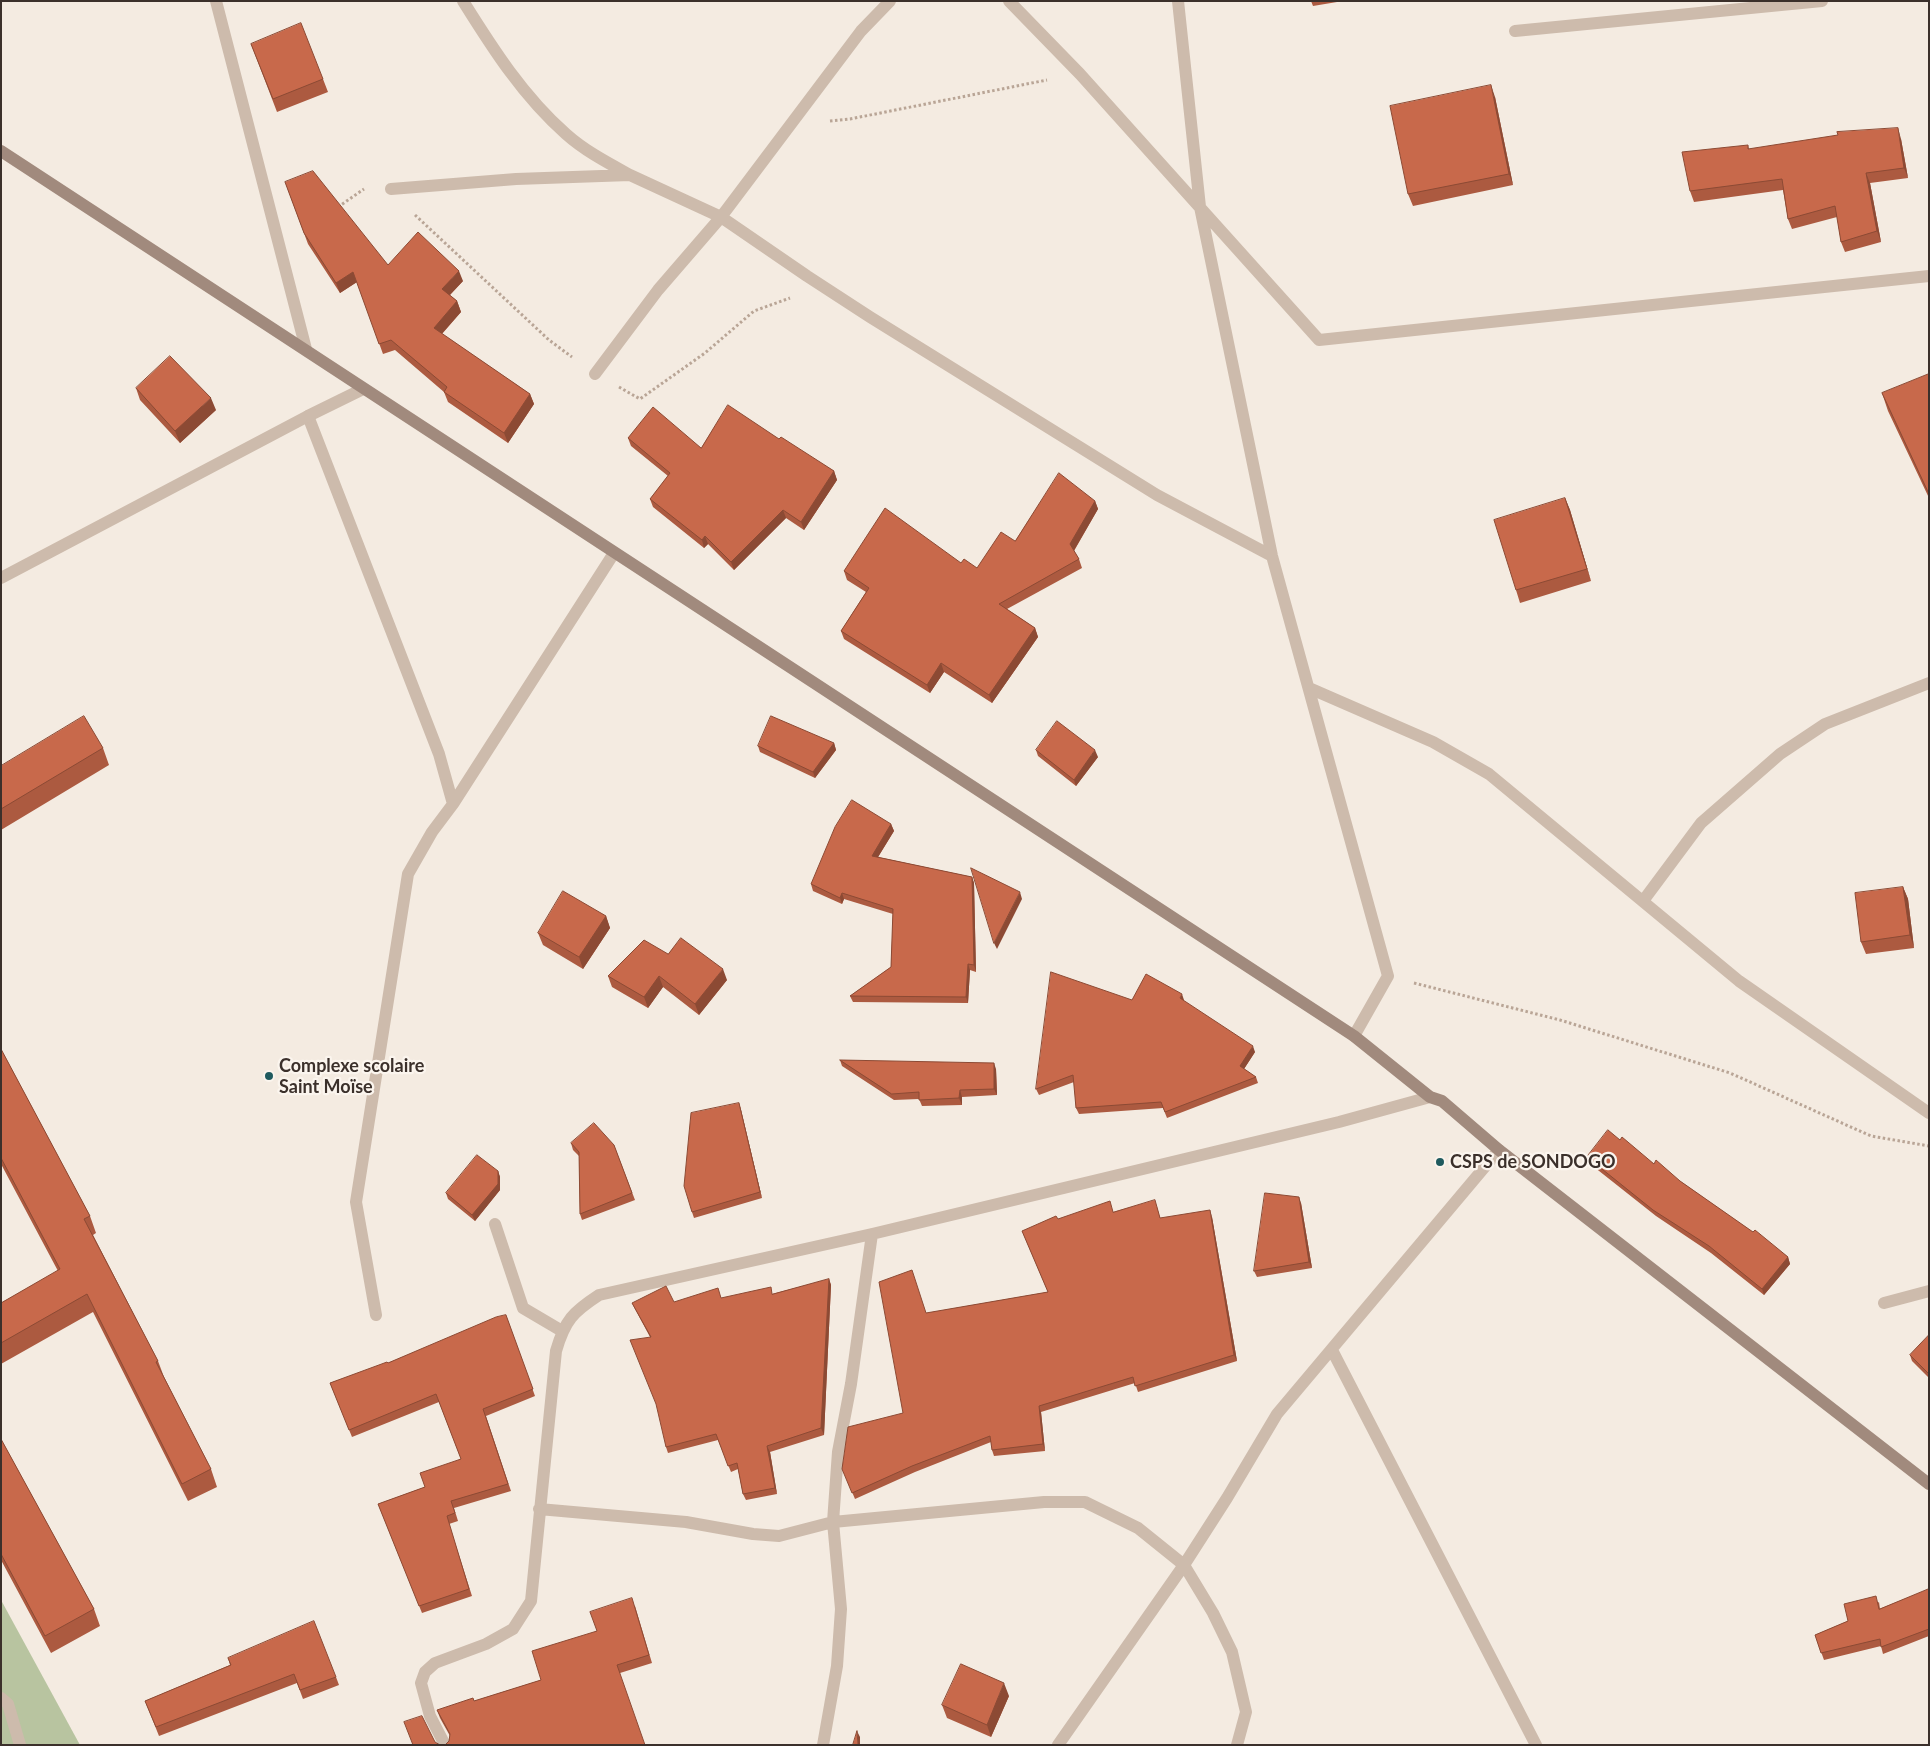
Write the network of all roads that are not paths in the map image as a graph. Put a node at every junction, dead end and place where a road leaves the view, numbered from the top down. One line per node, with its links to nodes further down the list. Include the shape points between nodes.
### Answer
1 (216, 1): 14 (street)
2 (463, 1): 9 (street, via 502,62 533,101 566,134)
3 (890, 1): 12 (street, via 861,31)
4 (1009, 1): 11 (street)
5 (1178, 1): 11 (street)
6 (1822, 1): 7 (street)
7 (1515, 31)
8 (1, 151): 14 (street)
9 (630, 175): 10 (street, via 516,179); 12 (street)
10 (391, 189)
11 (1200, 207): 13 (street, via 1319,340); 19 (street)
12 (721, 217): 15 (street, via 658,290); 19 (street, via 870,317 1157,495)
13 (1929, 276)
14 (306, 349): 16 (street)
15 (595, 374)
16 (363, 389): 17 (street); 18 (street)
17 (308, 416): 20 (street); 23 (street, via 439,754)
18 (614, 553): 23 (street); 25 (street)
19 (1272, 556): 22 (street)
20 (1, 578)
21 (1929, 683): 24 (street, via 1825,724 1780,754 1701,823)
22 (1309, 688): 24 (street, via 1433,742 1489,774); 25 (street, via 1388,976)
23 (453, 804): 33 (street, via 432,832 408,874 356,1202)
24 (1643, 901): 27 (street, via 1739,980)
25 (1354, 1036): 26 (street)
26 (1430, 1097): 28 (street, via 1442,1101); 30 (street, via 1339,1122)
27 (1929, 1113)
28 (1499, 1150): 35 (street); 36 (street)
29 (495, 1224): 34 (street, via 523,1308)
30 (872, 1234): 34 (street, via 599,1295 577,1309); 38 (street, via 838,1452)
31 (1929, 1291): 32 (street)
32 (1884, 1303)
33 (376, 1315)
34 (562, 1331): 37 (street, via 556,1351)
35 (1332, 1350): 39 (street, via 1277,1414); 46 (street)
36 (1929, 1484)
37 (539, 1509): 38 (street, via 686,1522 779,1536); 42 (street, via 531,1601 513,1629 486,1644 435,1663 425,1672 421,1683 430,1716)
38 (833, 1522): 39 (street, via 1044,1502 1084,1502 1138,1528); 43 (street, via 841,1609 837,1666)
39 (1184, 1565): 44 (street); 45 (street, via 1232,1652 1246,1712)
40 (1, 1698): 41 (street, via 8,1704)
41 (20, 1745)
42 (445, 1745)
43 (823, 1745)
44 (1058, 1745)
45 (1237, 1745)
46 (1536, 1745)

